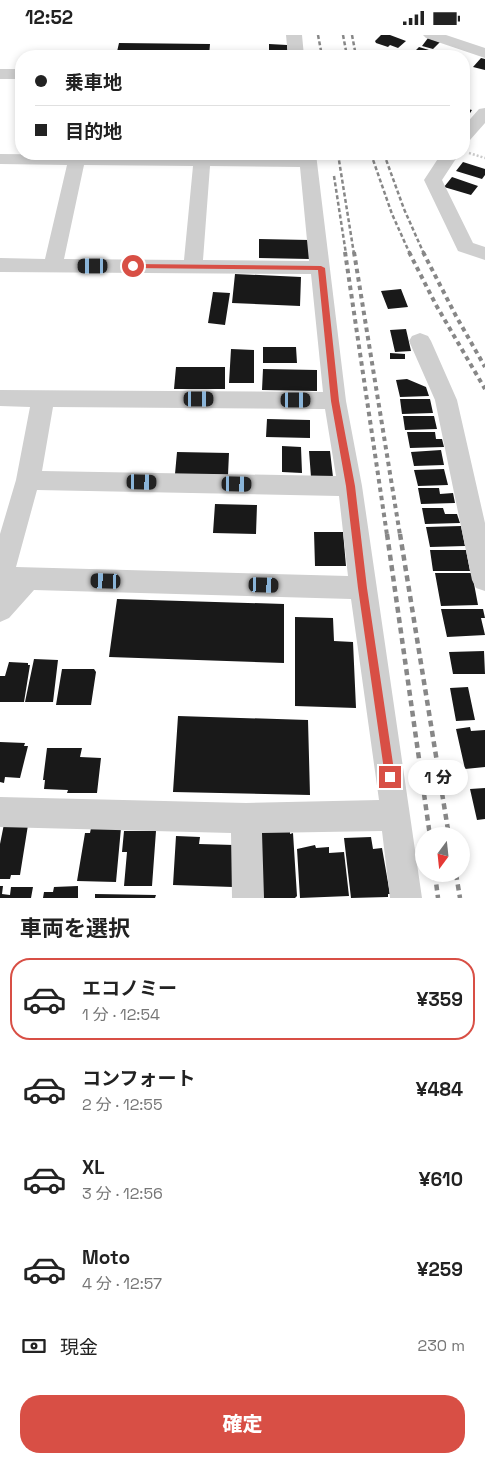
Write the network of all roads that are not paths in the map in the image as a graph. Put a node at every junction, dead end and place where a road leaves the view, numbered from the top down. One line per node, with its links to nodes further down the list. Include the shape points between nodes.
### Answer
1 (294, 35): 3 (street)
2 (431, 35): 4 (street)
3 (295, 50)
4 (485, 53)
5 (0, 74): 6 (street)
6 (15, 75)
7 (485, 113): 8 (street)
8 (470, 129)
9 (0, 159): 10 (street)
10 (15, 159)
11 (77, 160): 19 (street)
12 (171, 160): 16 (street)
13 (237, 160): 16 (street)
14 (308, 160): 21 (street)
15 (446, 160): 17 (street, via 433,180 466,247)
16 (202, 161): 20 (street)
17 (485, 254)
18 (0, 265): 19 (street)
19 (53, 266): 20 (street)
20 (193, 267): 21 (street)
21 (321, 268): 25 (street)
22 (420, 341): 30 (street, via 446,400)
23 (0, 398): 24 (street)
24 (43, 398): 25 (street); 26 (street)
25 (335, 401): 27 (street)
26 (28, 480): 27 (street); 28 (street)
27 (350, 486): 31 (street)
28 (0, 577): 29 (street)
29 (28, 578): 31 (street); 32 (street)
30 (485, 580)
31 (363, 588): 34 (street)
32 (0, 610)
33 (0, 812): 35 (street)
34 (396, 815): 35 (street); 37 (street)
35 (246, 818): 36 (street)
36 (248, 898)
37 (406, 898)

